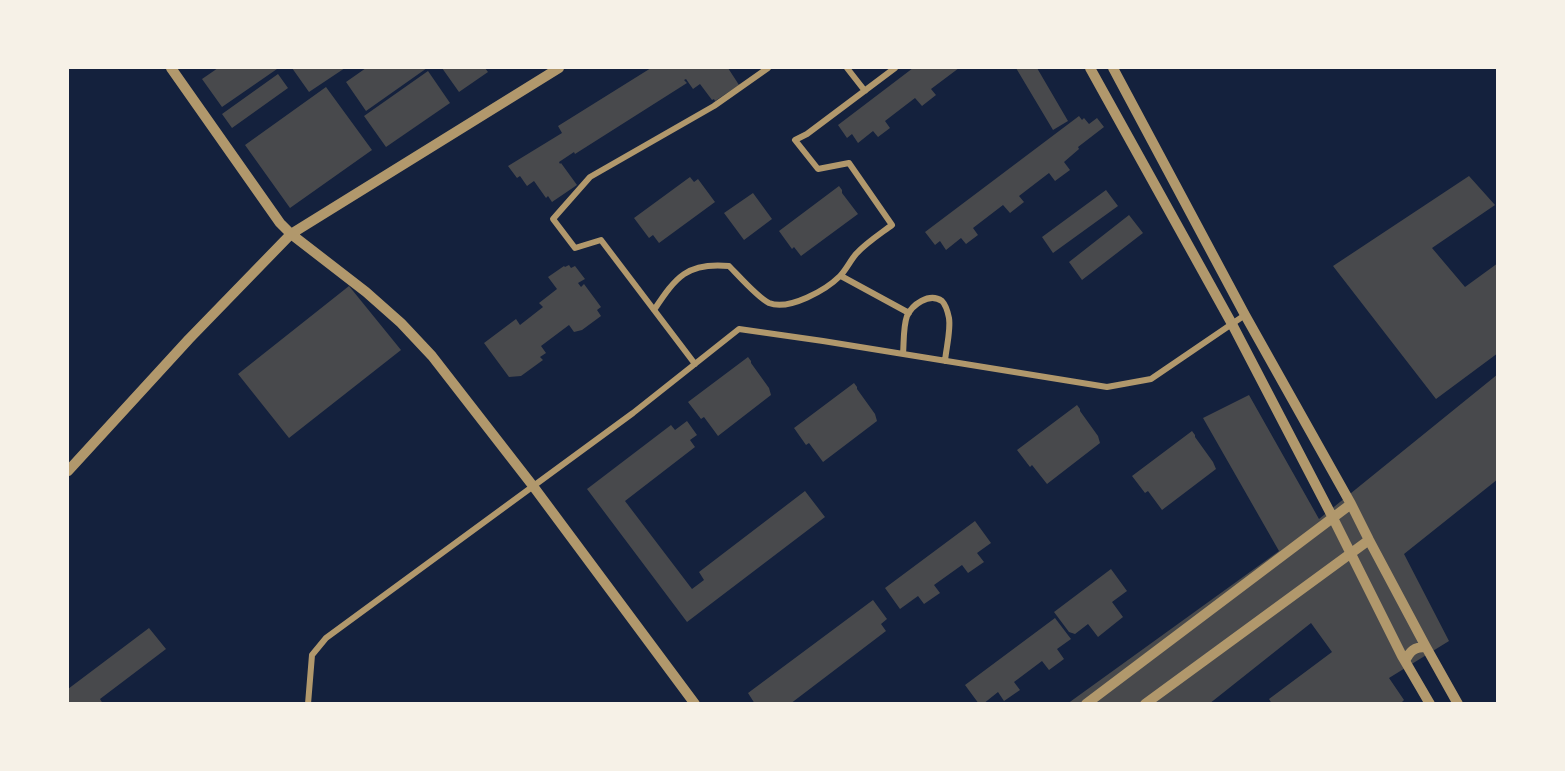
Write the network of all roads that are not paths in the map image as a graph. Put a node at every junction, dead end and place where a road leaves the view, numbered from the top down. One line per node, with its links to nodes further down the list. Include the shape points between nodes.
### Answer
1 (171, 68): 9 (street)
2 (559, 68): 9 (street)
3 (768, 68): 11 (street, via 714,106 590,177 553,219 576,248 601,240)
4 (847, 68): 8 (street)
5 (895, 68): 8 (street)
6 (1090, 68): 14 (street)
7 (1113, 68): 13 (street)
8 (865, 91): 10 (street, via 795,140 818,168 849,163 892,225 856,254)
9 (291, 234): 18 (street); 19 (street, via 366,292 417,339)
10 (841, 276): 11 (street, via 818,293 777,305 762,298 729,266 712,264 687,270); 12 (street)
11 (654, 310): 17 (street)
12 (909, 313): 15 (street); 16 (street, via 921,301 932,298 946,307 950,321)
13 (1245, 315): 14 (street); 20 (street)
14 (1232, 324): 16 (street, via 1151,379 1107,387); 21 (street)
15 (903, 354): 16 (street); 17 (street, via 739,329)
16 (945, 361)
17 (695, 364): 19 (street)
18 (68, 471)
19 (533, 486): 26 (street, via 326,638 312,655); 27 (street)
20 (1351, 504): 21 (street); 22 (street)
21 (1333, 518): 23 (street); 28 (street)
22 (1369, 540): 23 (street); 24 (street)
23 (1350, 554): 25 (street); 29 (street)
24 (1426, 647): 25 (street, via 1412,650); 31 (street)
25 (1405, 662): 30 (street)
26 (308, 704)
27 (695, 704)
28 (1086, 704)
29 (1145, 704)
30 (1430, 704)
31 (1458, 704)

